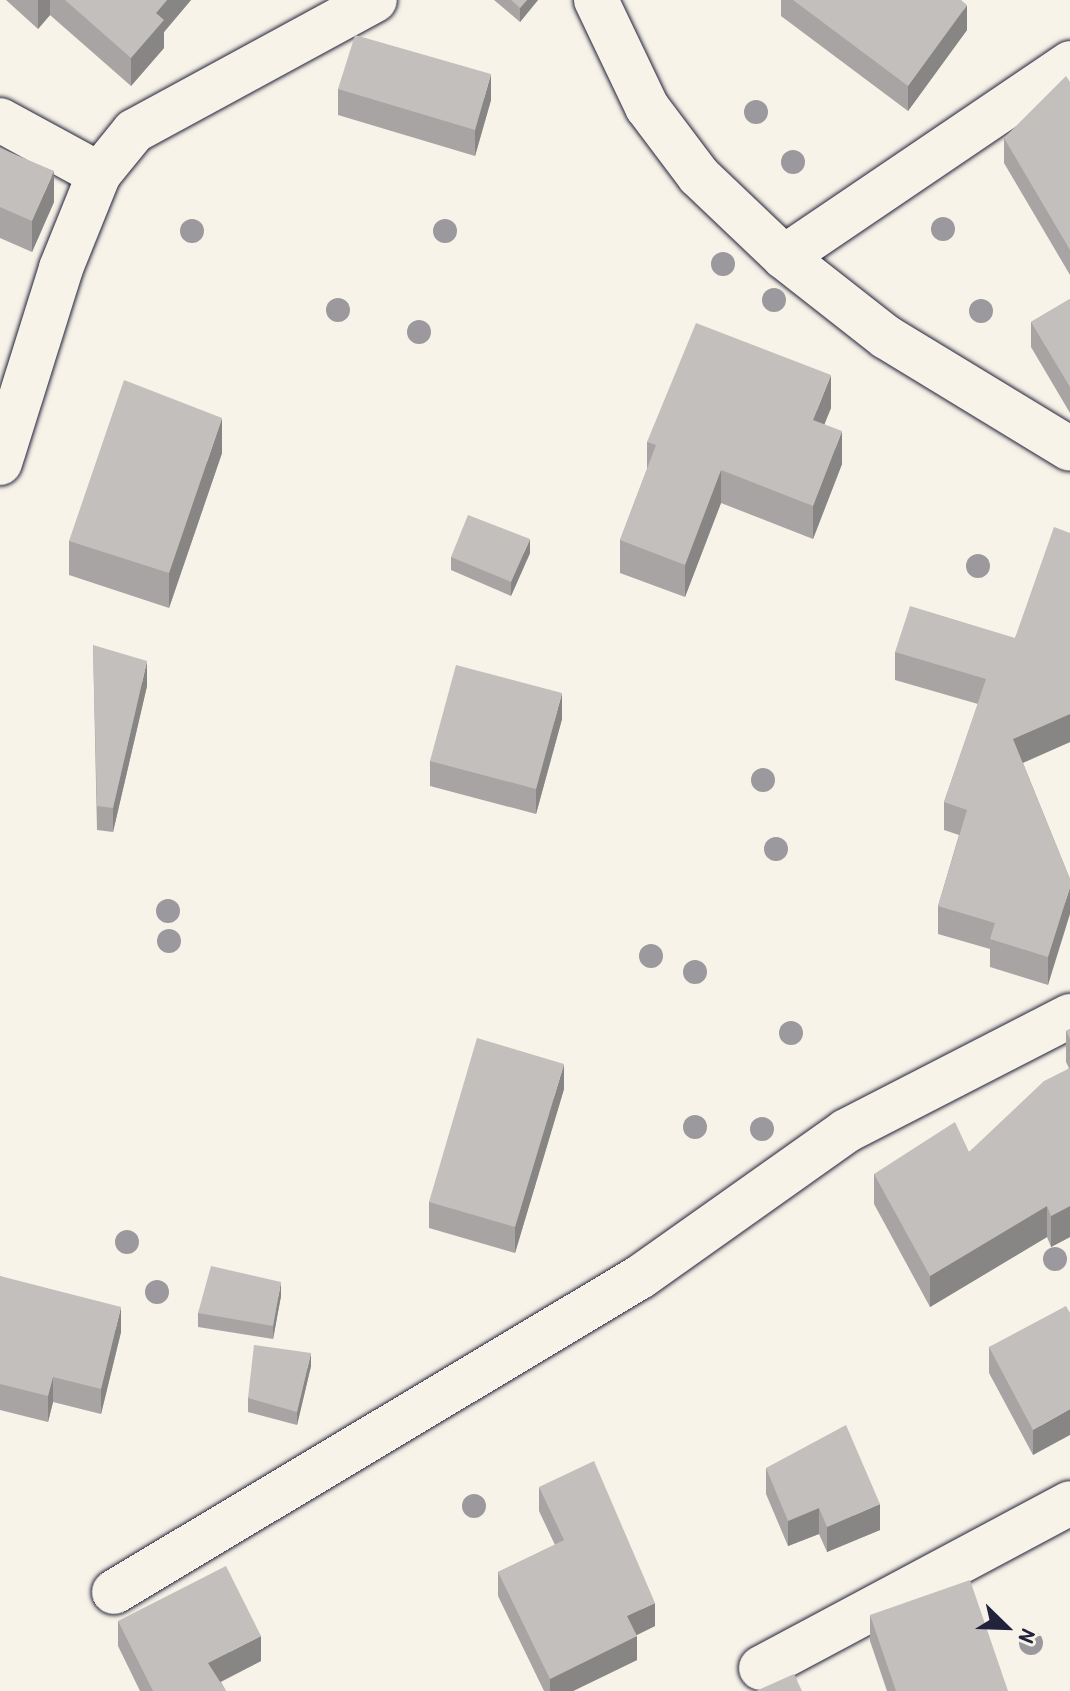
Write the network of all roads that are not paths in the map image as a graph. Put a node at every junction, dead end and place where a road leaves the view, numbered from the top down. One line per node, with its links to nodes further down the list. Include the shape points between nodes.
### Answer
1 (375, 0): 5 (street, via 134,131)
2 (596, 0): 6 (street, via 647,107 699,176)
3 (1070, 63): 6 (street)
4 (0, 120): 5 (street)
5 (99, 174): 8 (street, via 61,268)
6 (784, 257): 7 (street, via 886,337)
7 (1070, 449)
8 (0, 463)
9 (1070, 1016): 11 (street, via 846,1131 640,1277)
10 (1070, 1503): 12 (street)
11 (114, 1592)
12 (761, 1668)

